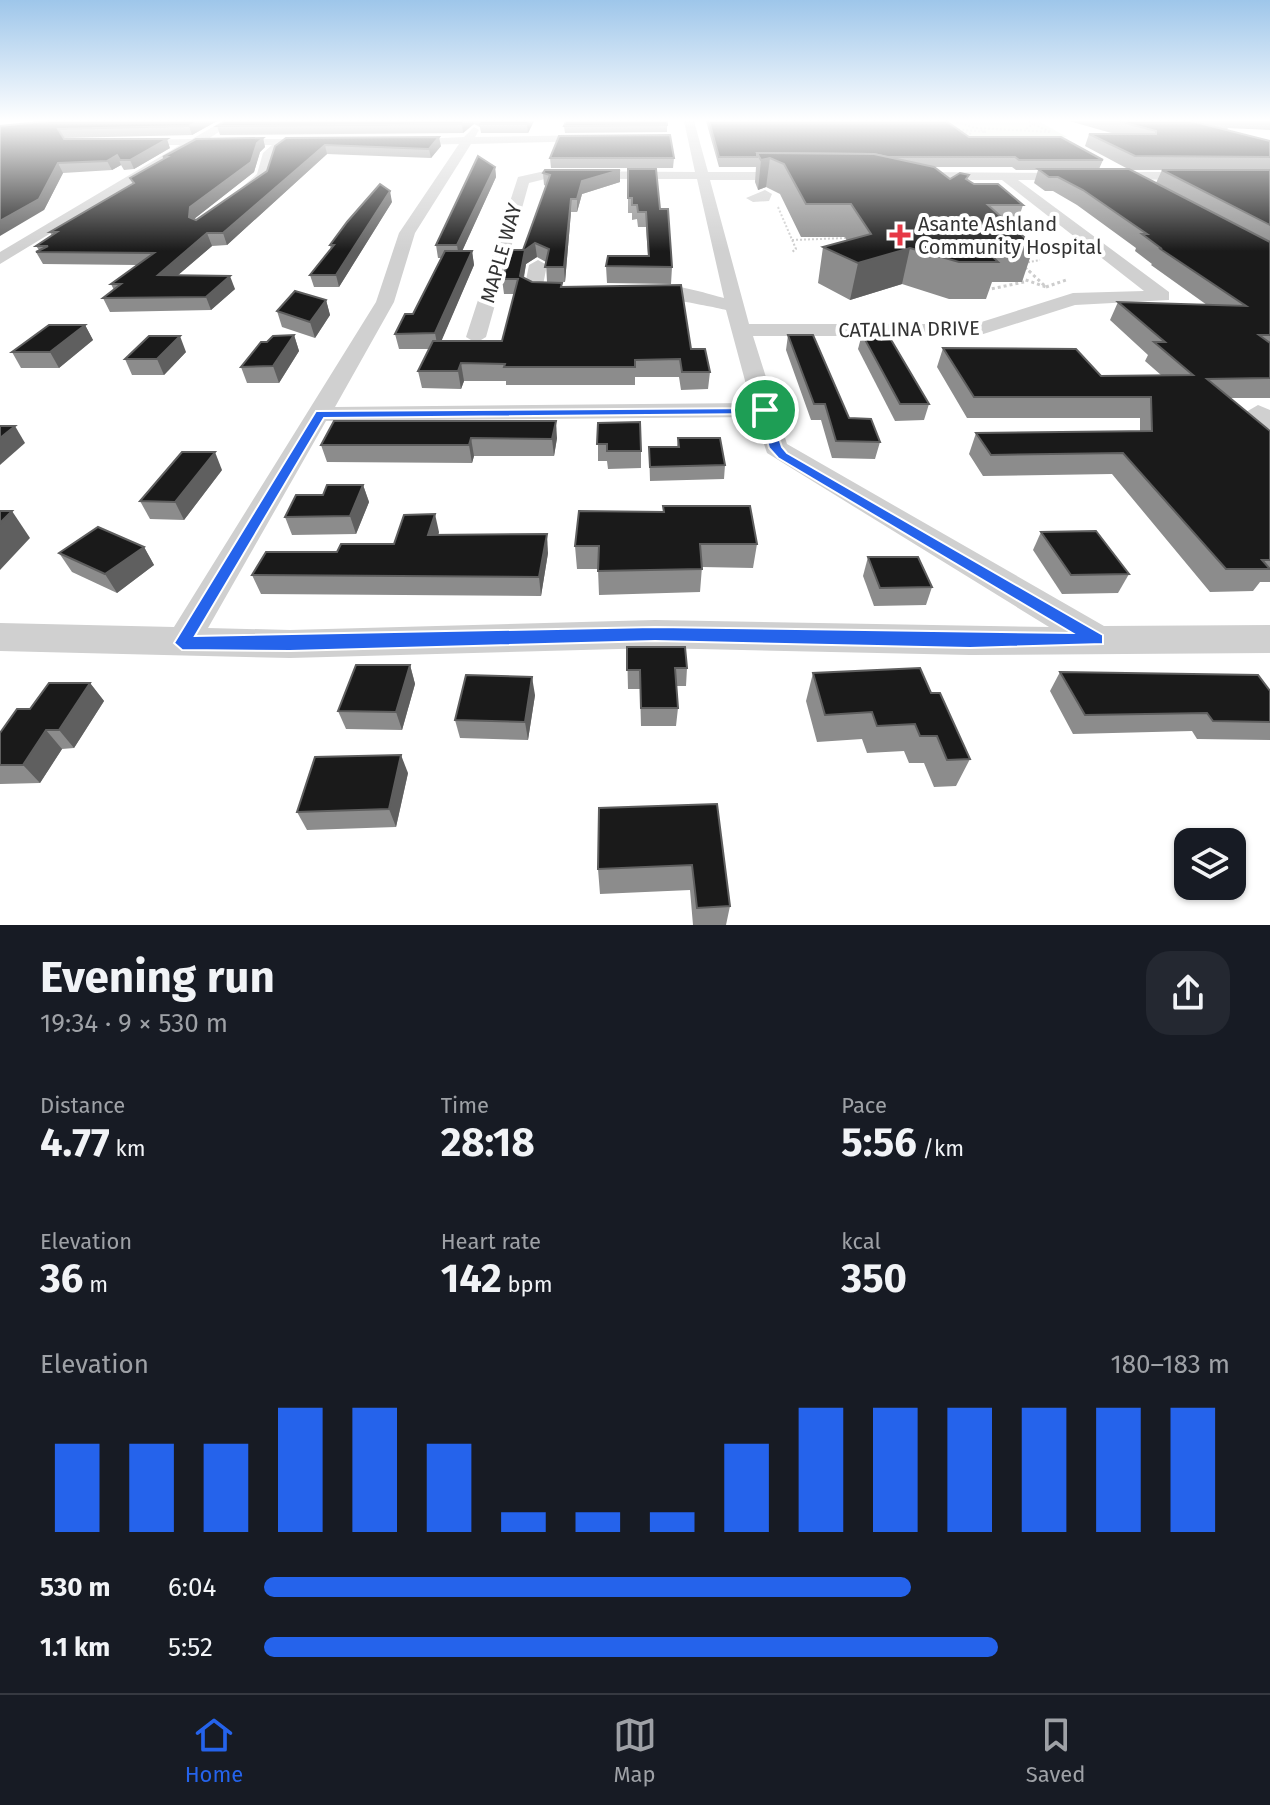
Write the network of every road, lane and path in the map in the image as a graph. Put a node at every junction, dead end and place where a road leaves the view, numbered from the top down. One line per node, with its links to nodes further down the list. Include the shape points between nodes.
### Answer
1 (155, 164): 24 (street)
2 (266, 164): 18 (street, via 263,176)
3 (452, 164): 37 (street, via 407,233 385,302)
4 (699, 164): 6 (street)
5 (1106, 164): 10 (street)
6 (702, 176): 7 (street); 34 (street); 35 (street, MAPLE WAY, via 534,175 523,180)
7 (806, 176)
8 (947, 176): 9 (street); 13 (street); 16 (street, via 908,176)
9 (1005, 176): 10 (street); 34 (street, CATALINA DRIVE, via 1162,296 1073,299 962,331)
10 (1130, 176): 11 (street); 15 (street)
11 (1205, 177)
12 (740, 181): 14 (street)
13 (962, 189)
14 (759, 192)
15 (1157, 192)
16 (935, 195)
17 (778, 206): 22 (path)
18 (224, 207)
19 (1007, 218): 20 (path, via 1014,225 1008,225)
20 (1038, 229)
21 (846, 238): 22 (path)
22 (792, 240): 23 (path)
23 (792, 252)
24 (0, 259)
25 (1040, 260): 30 (path, via 1021,263)
26 (538, 265): 33 (street, via 533,290)
27 (1012, 275): 29 (path)
28 (1066, 280): 30 (path)
29 (1027, 281): 30 (path); 31 (path)
30 (1046, 287)
31 (979, 290)
32 (622, 291): 34 (street, via 679,292)
33 (576, 292)
34 (738, 318): 36 (street)
35 (476, 337)
36 (765, 410): 37 (street); 39 (street, via 783,455)
37 (321, 414): 41 (street)
38 (0, 637): 41 (street)
39 (1097, 639): 40 (street); 41 (street, via 655,634)
40 (1270, 639)
41 (182, 643)

